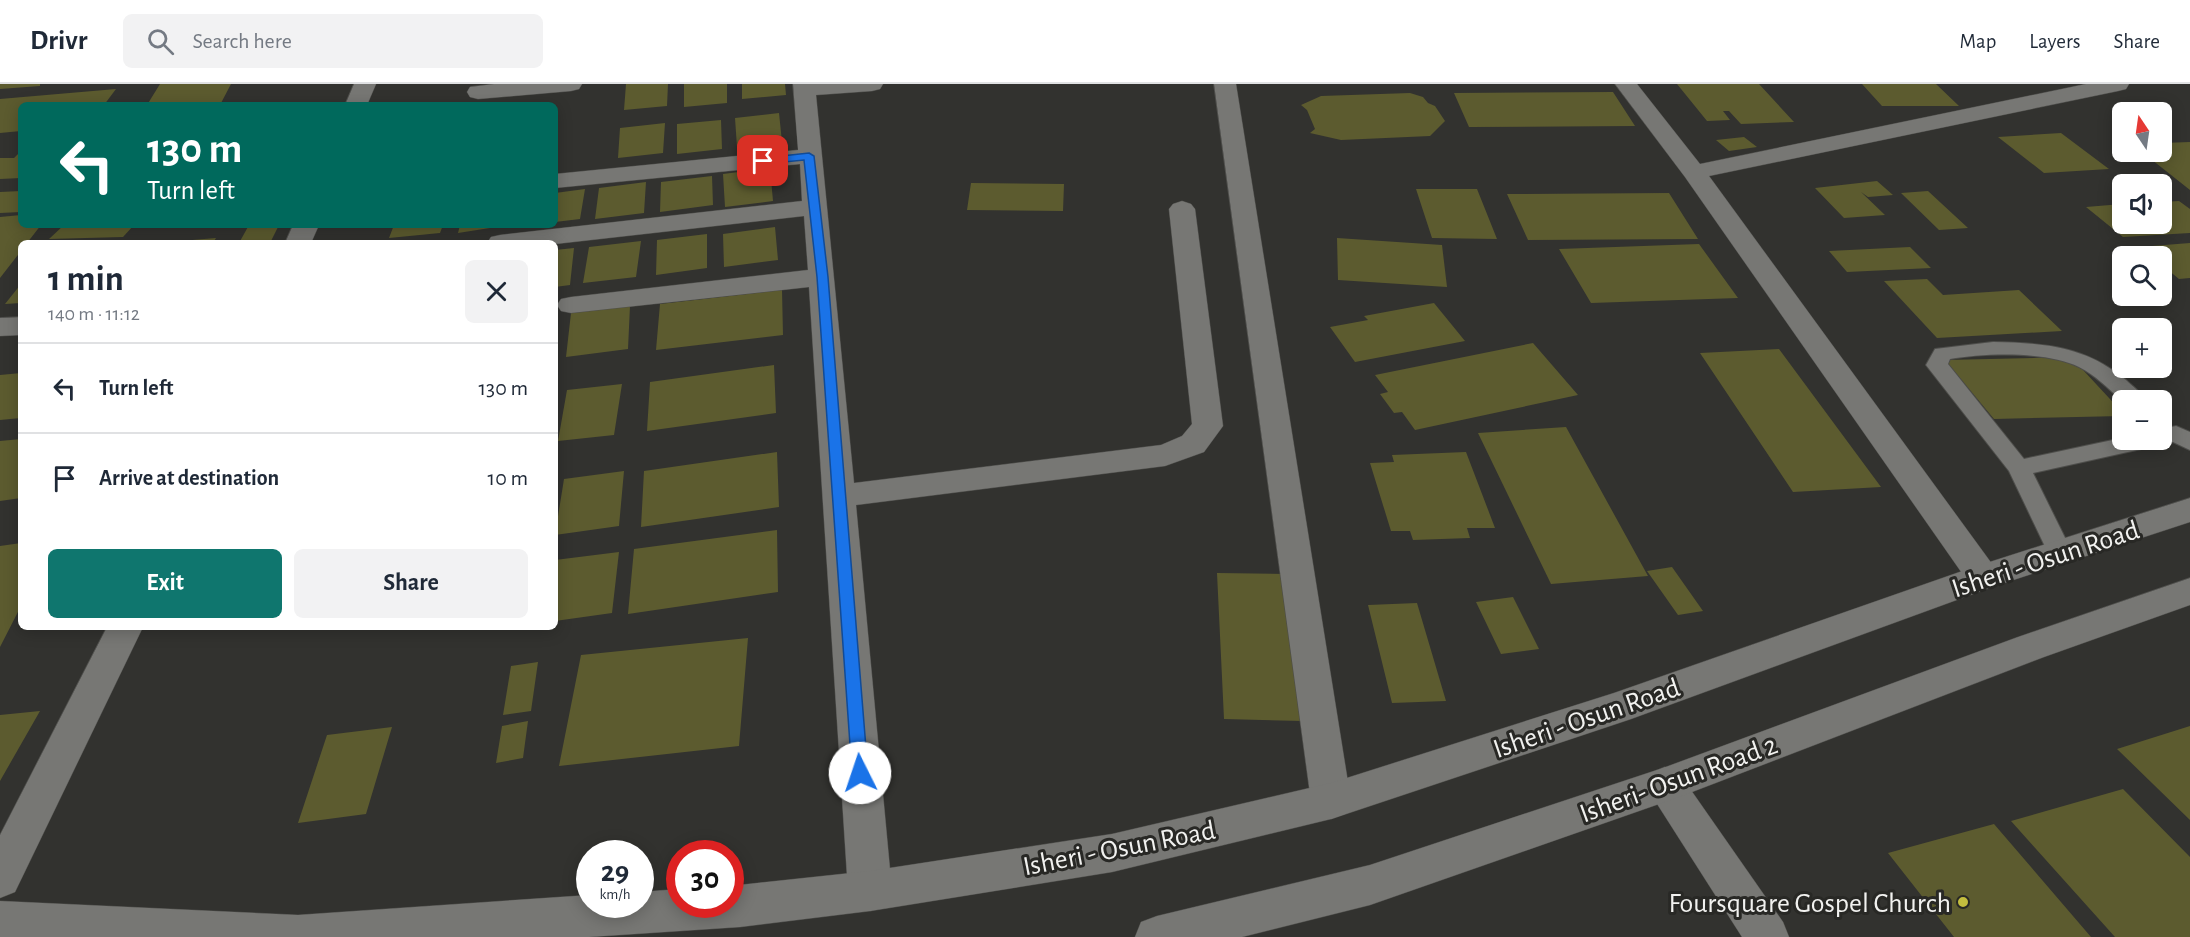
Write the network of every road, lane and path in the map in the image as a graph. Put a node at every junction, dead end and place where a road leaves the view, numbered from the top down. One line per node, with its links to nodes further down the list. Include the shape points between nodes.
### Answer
1 (365, 84): 10 (street)
2 (571, 84): 9 (street)
3 (872, 84): 7 (street)
4 (1225, 84): 31 (street)
5 (1626, 84): 12 (street)
6 (2118, 84): 8 (street)
7 (805, 86): 11 (street)
8 (2061, 90): 12 (street)
9 (478, 92)
10 (357, 102)
11 (809, 156): 13 (street); 14 (street)
12 (1694, 172): 27 (street)
13 (558, 181)
14 (816, 207): 16 (street); 17 (street)
15 (1182, 209): 24 (street, via 1208,426 1193,444 1165,455)
16 (526, 240)
17 (822, 277): 18 (street); 24 (street)
18 (571, 305)
19 (18, 326): 20 (street)
20 (0, 327)
21 (2123, 390): 23 (lane, via 2093,366 2062,352 1960,350 1942,354 1937,365)
22 (2112, 448): 23 (lane)
23 (2019, 468): 26 (lane)
24 (839, 496): 33 (street)
25 (2190, 510): 26 (street, Isheri - Osun Road)
26 (2060, 552): 27 (street, Isheri - Osun Road)
27 (1983, 577): 31 (street, Isheri - Osun Road, via 1617,708)
28 (2190, 591): 30 (street, Isheri- Osun Road 2, via 2031,646)
29 (124, 630): 32 (street)
30 (1665, 784): 35 (street, Isheri- Osun Road 2, via 1370,885); 36 (street)
31 (1331, 801): 33 (street, Isheri - Osun Road, via 1112,853)
32 (0, 878)
33 (870, 891): 34 (street, Isheri - Osun Road, via 740,906 298,936)
34 (0, 922)
35 (1157, 937)
36 (1767, 937)

